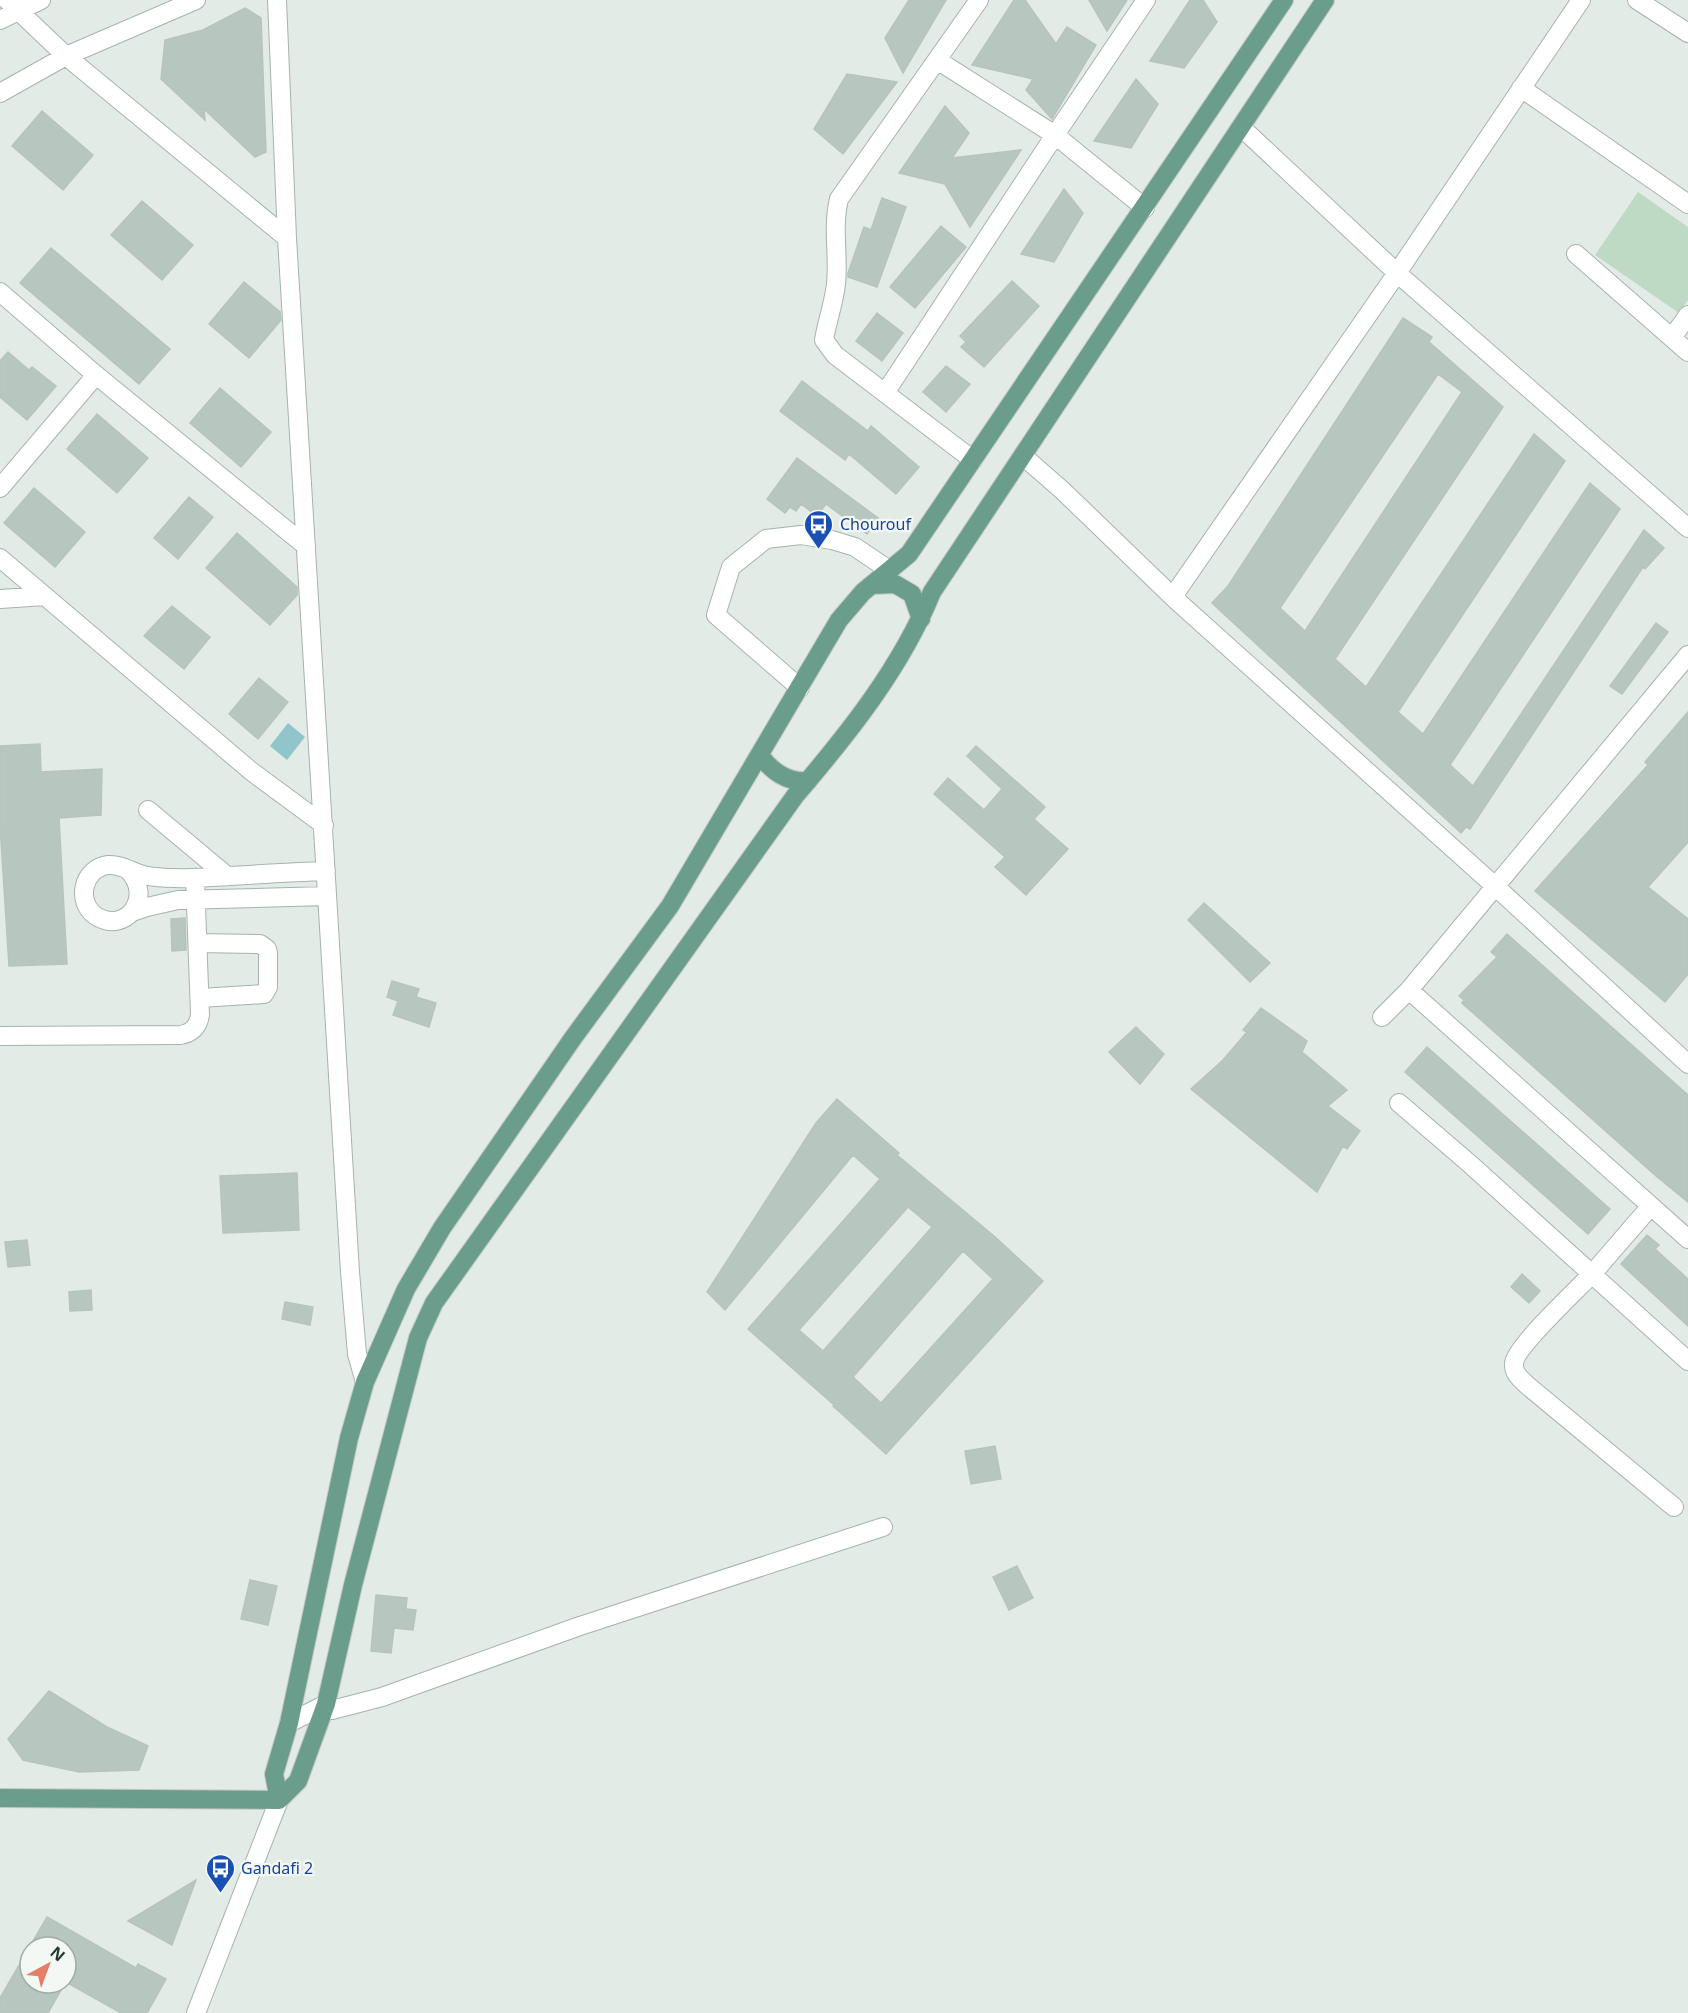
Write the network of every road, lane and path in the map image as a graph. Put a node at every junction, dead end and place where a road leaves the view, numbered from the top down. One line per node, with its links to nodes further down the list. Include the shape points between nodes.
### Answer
1 (41, 0): 10 (street)
2 (196, 0): 13 (street)
3 (277, 0): 21 (street)
4 (979, 0): 14 (street)
5 (1146, 0): 18 (street)
6 (1284, 0): 20 (main road)
7 (1325, 0): 17 (main road)
8 (1581, 0): 15 (street)
9 (1637, 0): 12 (street)
10 (12, 5): 11 (street); 13 (street)
11 (0, 20)
12 (1688, 33)
13 (66, 56): 16 (street); 21 (street)
14 (937, 60): 18 (street); 29 (street, via 839,199 836,213 836,284 824,340 835,355)
15 (1521, 88): 19 (street); 23 (street)
16 (0, 93)
17 (1241, 127): 23 (street); 30 (main road)
18 (1055, 135): 20 (street); 29 (street)
19 (1688, 204)
20 (1145, 208): 31 (main road)
21 (288, 238): 34 (street)
22 (1576, 254): 26 (street)
23 (1397, 273): 33 (street); 40 (street, via 1176,591)
24 (0, 292): 28 (street)
25 (1688, 315): 26 (street)
26 (1672, 338): 27 (street)
27 (1688, 352)
28 (96, 375): 32 (street); 34 (street)
29 (885, 393): 31 (street)
30 (1023, 456): 40 (street); 41 (main road, via 932,592)
31 (973, 460): 36 (main road, via 909,554)
32 (0, 488)
33 (1688, 528)
34 (306, 546): 47 (street)
35 (0, 558): 38 (street)
36 (889, 570): 37 (main road); 43 (street, via 855,547 801,535 766,539 731,567 716,615)
37 (872, 585): 41 (main road, via 895,584 912,594); 43 (main road, via 839,620)
38 (45, 596): 39 (street); 47 (street, via 251,771)
39 (0, 599)
40 (1176, 600): 52 (street)
41 (921, 619): 45 (main road, via 846,737)
42 (1688, 655): 52 (street)
43 (800, 688): 44 (main road)
44 (760, 755): 45 (main road, via 767,765 791,780); 67 (main road, via 670,906 442,1227 406,1289)
45 (808, 781): 70 (main road, via 434,1303 415,1349)
46 (148, 810): 50 (street)
47 (324, 825): 49 (street)
48 (128, 870): 51 (street, via 160,877); 55 (street, via 139,885 140,895); 55 (street, via 110,865 93,871 83,895 98,917 116,921)
49 (326, 871): 50 (street); 53 (street)
50 (227, 876): 51 (street)
51 (195, 878): 54 (street)
52 (1496, 886): 57 (street); 61 (street)
53 (327, 896): 54 (street); 67 (street, via 351,1301 357,1354)
54 (196, 899): 55 (street); 56 (street)
55 (132, 912)
56 (198, 943): 58 (street); 58 (street, via 256,943 268,953 268,987 264,994)
57 (1409, 990): 59 (street); 63 (street)
58 (200, 998): 60 (street, via 199,1023 188,1034)
59 (1382, 1017)
60 (0, 1036)
61 (1688, 1064)
62 (1399, 1103): 65 (street)
63 (1650, 1207): 64 (street); 65 (street)
64 (1688, 1239)
65 (1592, 1274): 66 (street); 68 (street, via 1521,1351 1514,1364 1516,1374)
66 (1688, 1361)
67 (365, 1382): 71 (main road, via 349,1438)
68 (1674, 1507)
69 (883, 1527): 70 (street, via 382,1697 332,1710)
70 (326, 1704): 71 (street); 73 (main road, via 298,1780)
71 (289, 1723): 73 (main road, via 274,1774)
72 (0, 1798): 73 (main road)
73 (279, 1800): 74 (street)
74 (196, 2013)

